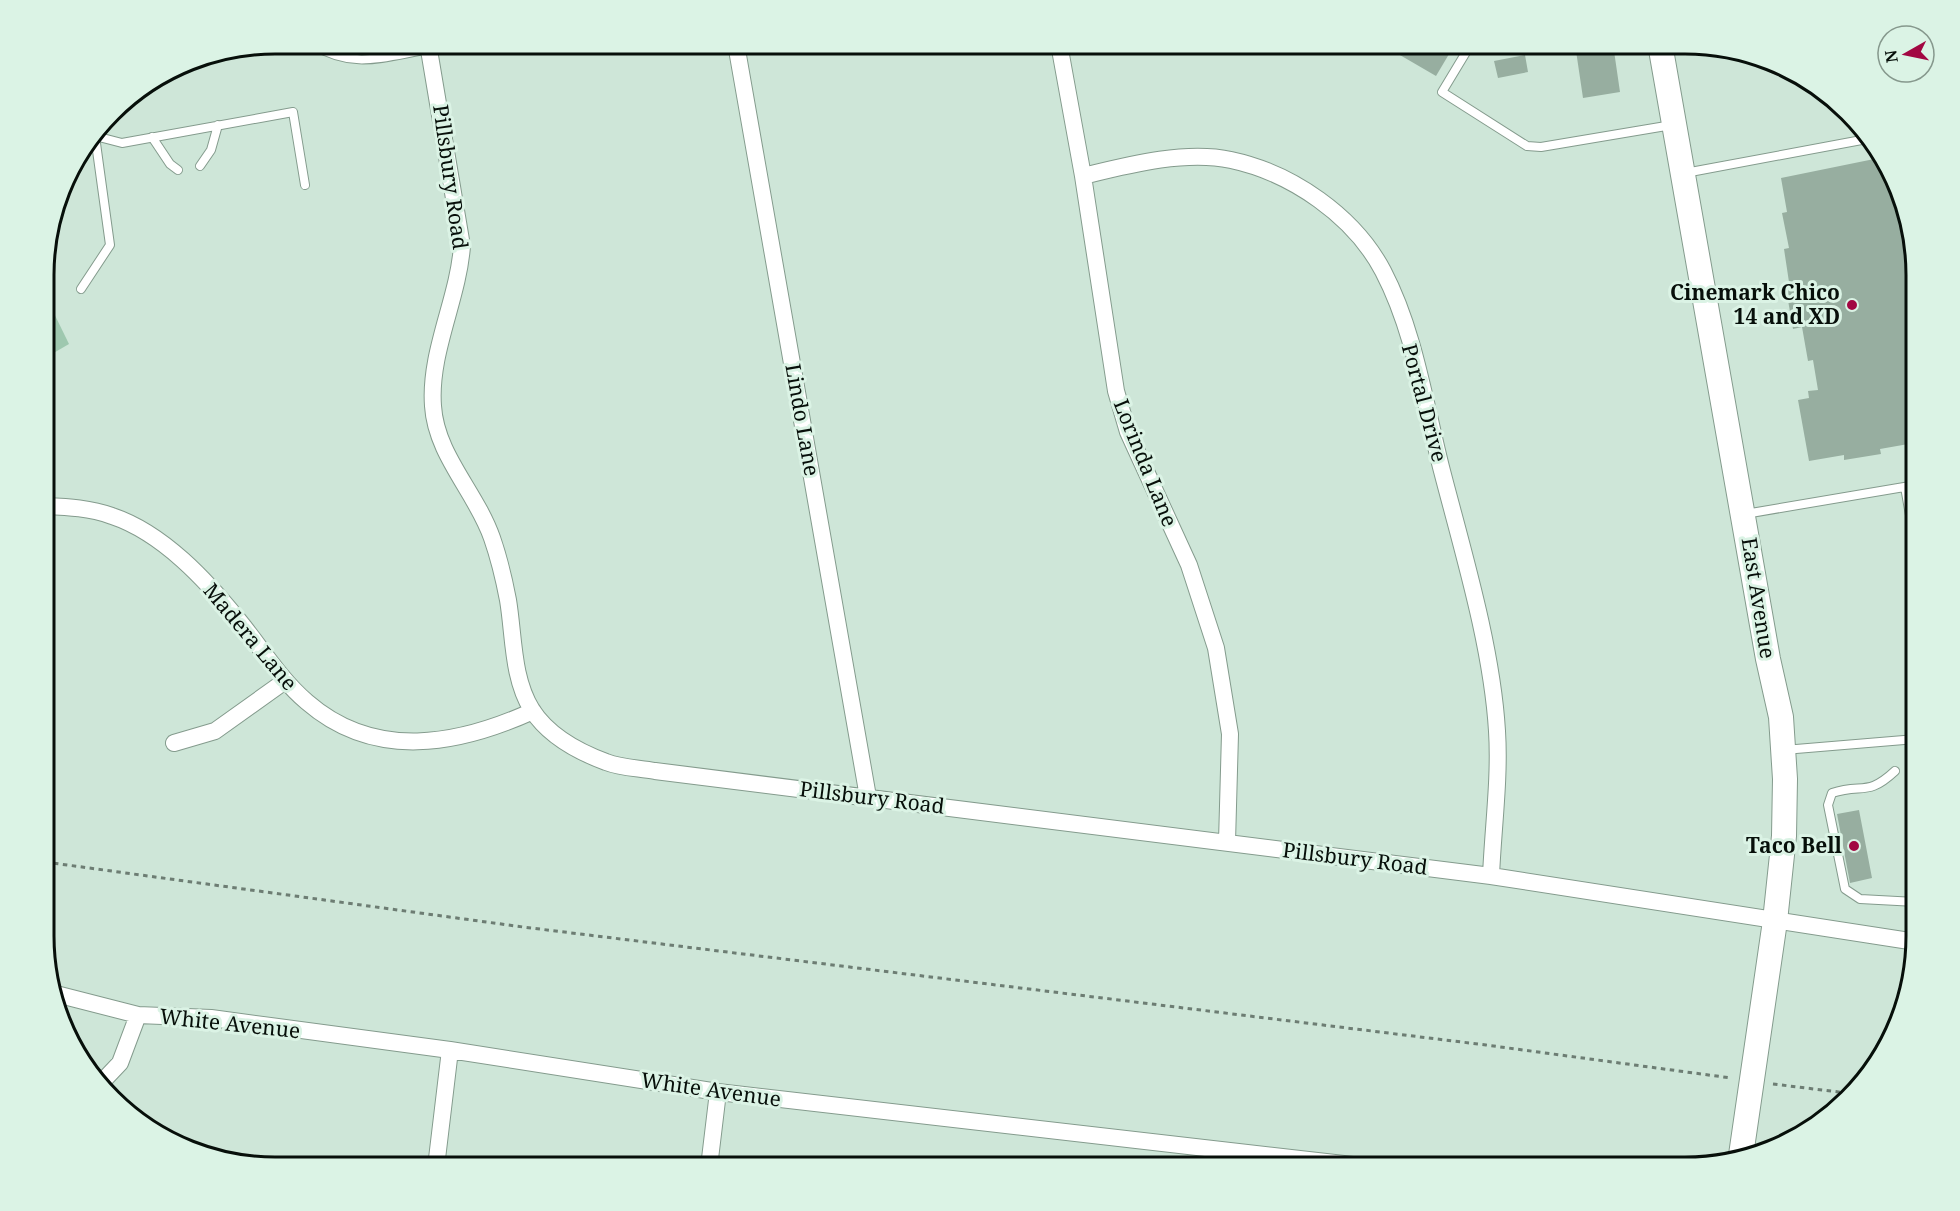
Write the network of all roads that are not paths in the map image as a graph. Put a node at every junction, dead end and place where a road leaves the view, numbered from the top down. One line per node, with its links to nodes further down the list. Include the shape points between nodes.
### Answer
1 (331, 54): 2 (lane, via 355,61)
2 (390, 54)
3 (430, 54): 25 (street, Pillsbury Road, via 462,246 460,271 432,381 433,408 446,454 464,479 492,536 508,600 517,665)
4 (738, 54): 30 (street, Lindo Lane)
5 (1061, 54): 17 (street, Lorinda Lane)
6 (1465, 54): 9 (lane, via 1442,92 1527,146)
7 (1662, 54): 9 (main road, East Avenue)
8 (218, 124): 10 (lane); 14 (lane, via 211,150); 18 (lane, via 293,112)
9 (1676, 125): 16 (main road, East Avenue)
10 (152, 137): 11 (lane, via 122,143); 15 (lane)
11 (102, 138)
12 (1860, 140): 16 (lane)
13 (96, 145): 19 (lane, via 110,245)
14 (200, 166)
15 (178, 170)
16 (1685, 173): 23 (main road, East Avenue)
17 (1083, 176): 31 (street, Lorinda Lane, via 1116,392 1128,432 1189,566 1216,648 1230,734); 32 (street, Portal Drive, via 1194,158 1230,160 1265,170 1332,209 1363,240 1383,271 1412,351 1470,581 1494,699 1497,734)
18 (305, 185)
19 (81, 289)
20 (1905, 487): 21 (lane); 23 (lane)
21 (1906, 493)
22 (54, 506): 24 (street, Madera Lane, via 79,507 114,516 171,552 221,600)
23 (1744, 514): 28 (main road, East Avenue, via 1781,717)
24 (285, 681): 25 (street, Madera Lane, via 308,704 336,722 367,735 403,742 436,742 467,736); 27 (street, via 215,731)
25 (533, 711): 30 (street, Pillsbury Road, via 553,733 608,763)
26 (1906, 739): 28 (lane)
27 (174, 743)
28 (1783, 750): 34 (main road, East Avenue, via 1784,836)
29 (1895, 771): 33 (lane, via 1879,786 1848,788 1832,794 1828,805 1845,889 1860,899)
30 (868, 797): 31 (street, Pillsbury Road)
31 (1227, 842): 32 (street, Pillsbury Road)
32 (1491, 876): 34 (street, Pillsbury Road)
33 (1906, 901)
34 (1775, 921): 35 (street, Pillsbury Road); 41 (main road, East Avenue)
35 (1906, 941)
36 (62, 995): 37 (street, White Avenue)
37 (138, 1015): 38 (street, White Avenue, via 212,1018); 39 (street, via 120,1063)
38 (450, 1050): 40 (street, White Avenue); 42 (street)
39 (106, 1078)
40 (718, 1092): 43 (street); 44 (street, White Avenue)
41 (1742, 1149)
42 (437, 1157)
43 (710, 1157)
44 (1283, 1157)

